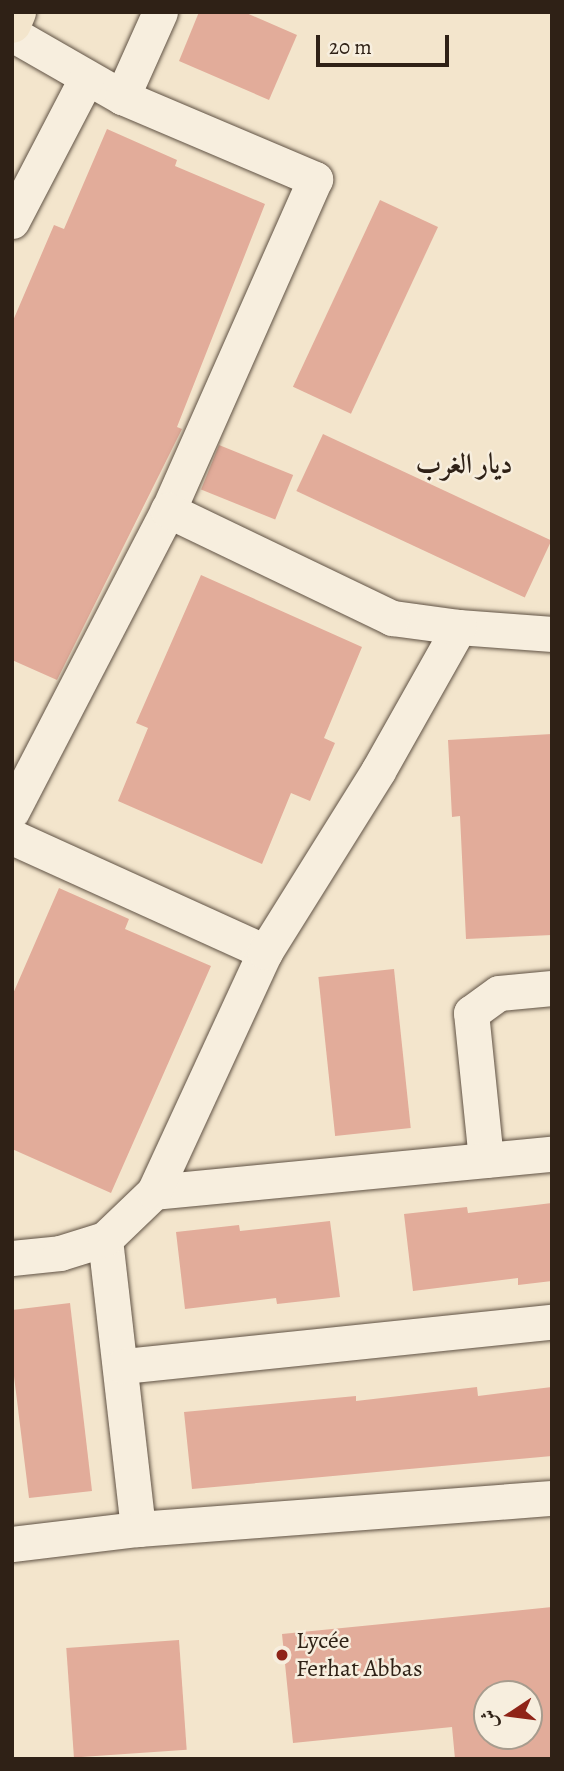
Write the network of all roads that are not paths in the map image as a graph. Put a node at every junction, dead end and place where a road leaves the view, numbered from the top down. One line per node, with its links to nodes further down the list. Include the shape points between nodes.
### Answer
1 (18, 12): 3 (main road)
2 (160, 12): 6 (street)
3 (12, 24)
4 (12, 34): 5 (street)
5 (86, 79): 6 (street); 7 (street)
6 (122, 97): 8 (street, via 315,179)
7 (12, 221)
8 (168, 510): 9 (street, via 393,618); 11 (street)
9 (458, 627): 10 (street); 13 (street, via 378,771)
10 (552, 634)
11 (12, 811)
12 (12, 838): 13 (street)
13 (265, 952): 17 (street)
14 (552, 988): 16 (street, via 499,993 471,1013)
15 (552, 1154): 16 (street)
16 (486, 1160): 17 (street)
17 (154, 1192): 18 (street)
18 (105, 1239): 19 (street, via 60,1253); 21 (street)
19 (12, 1258)
20 (552, 1322): 21 (street)
21 (123, 1366): 23 (street)
22 (552, 1498): 23 (street)
23 (138, 1529): 24 (street)
24 (12, 1544)

